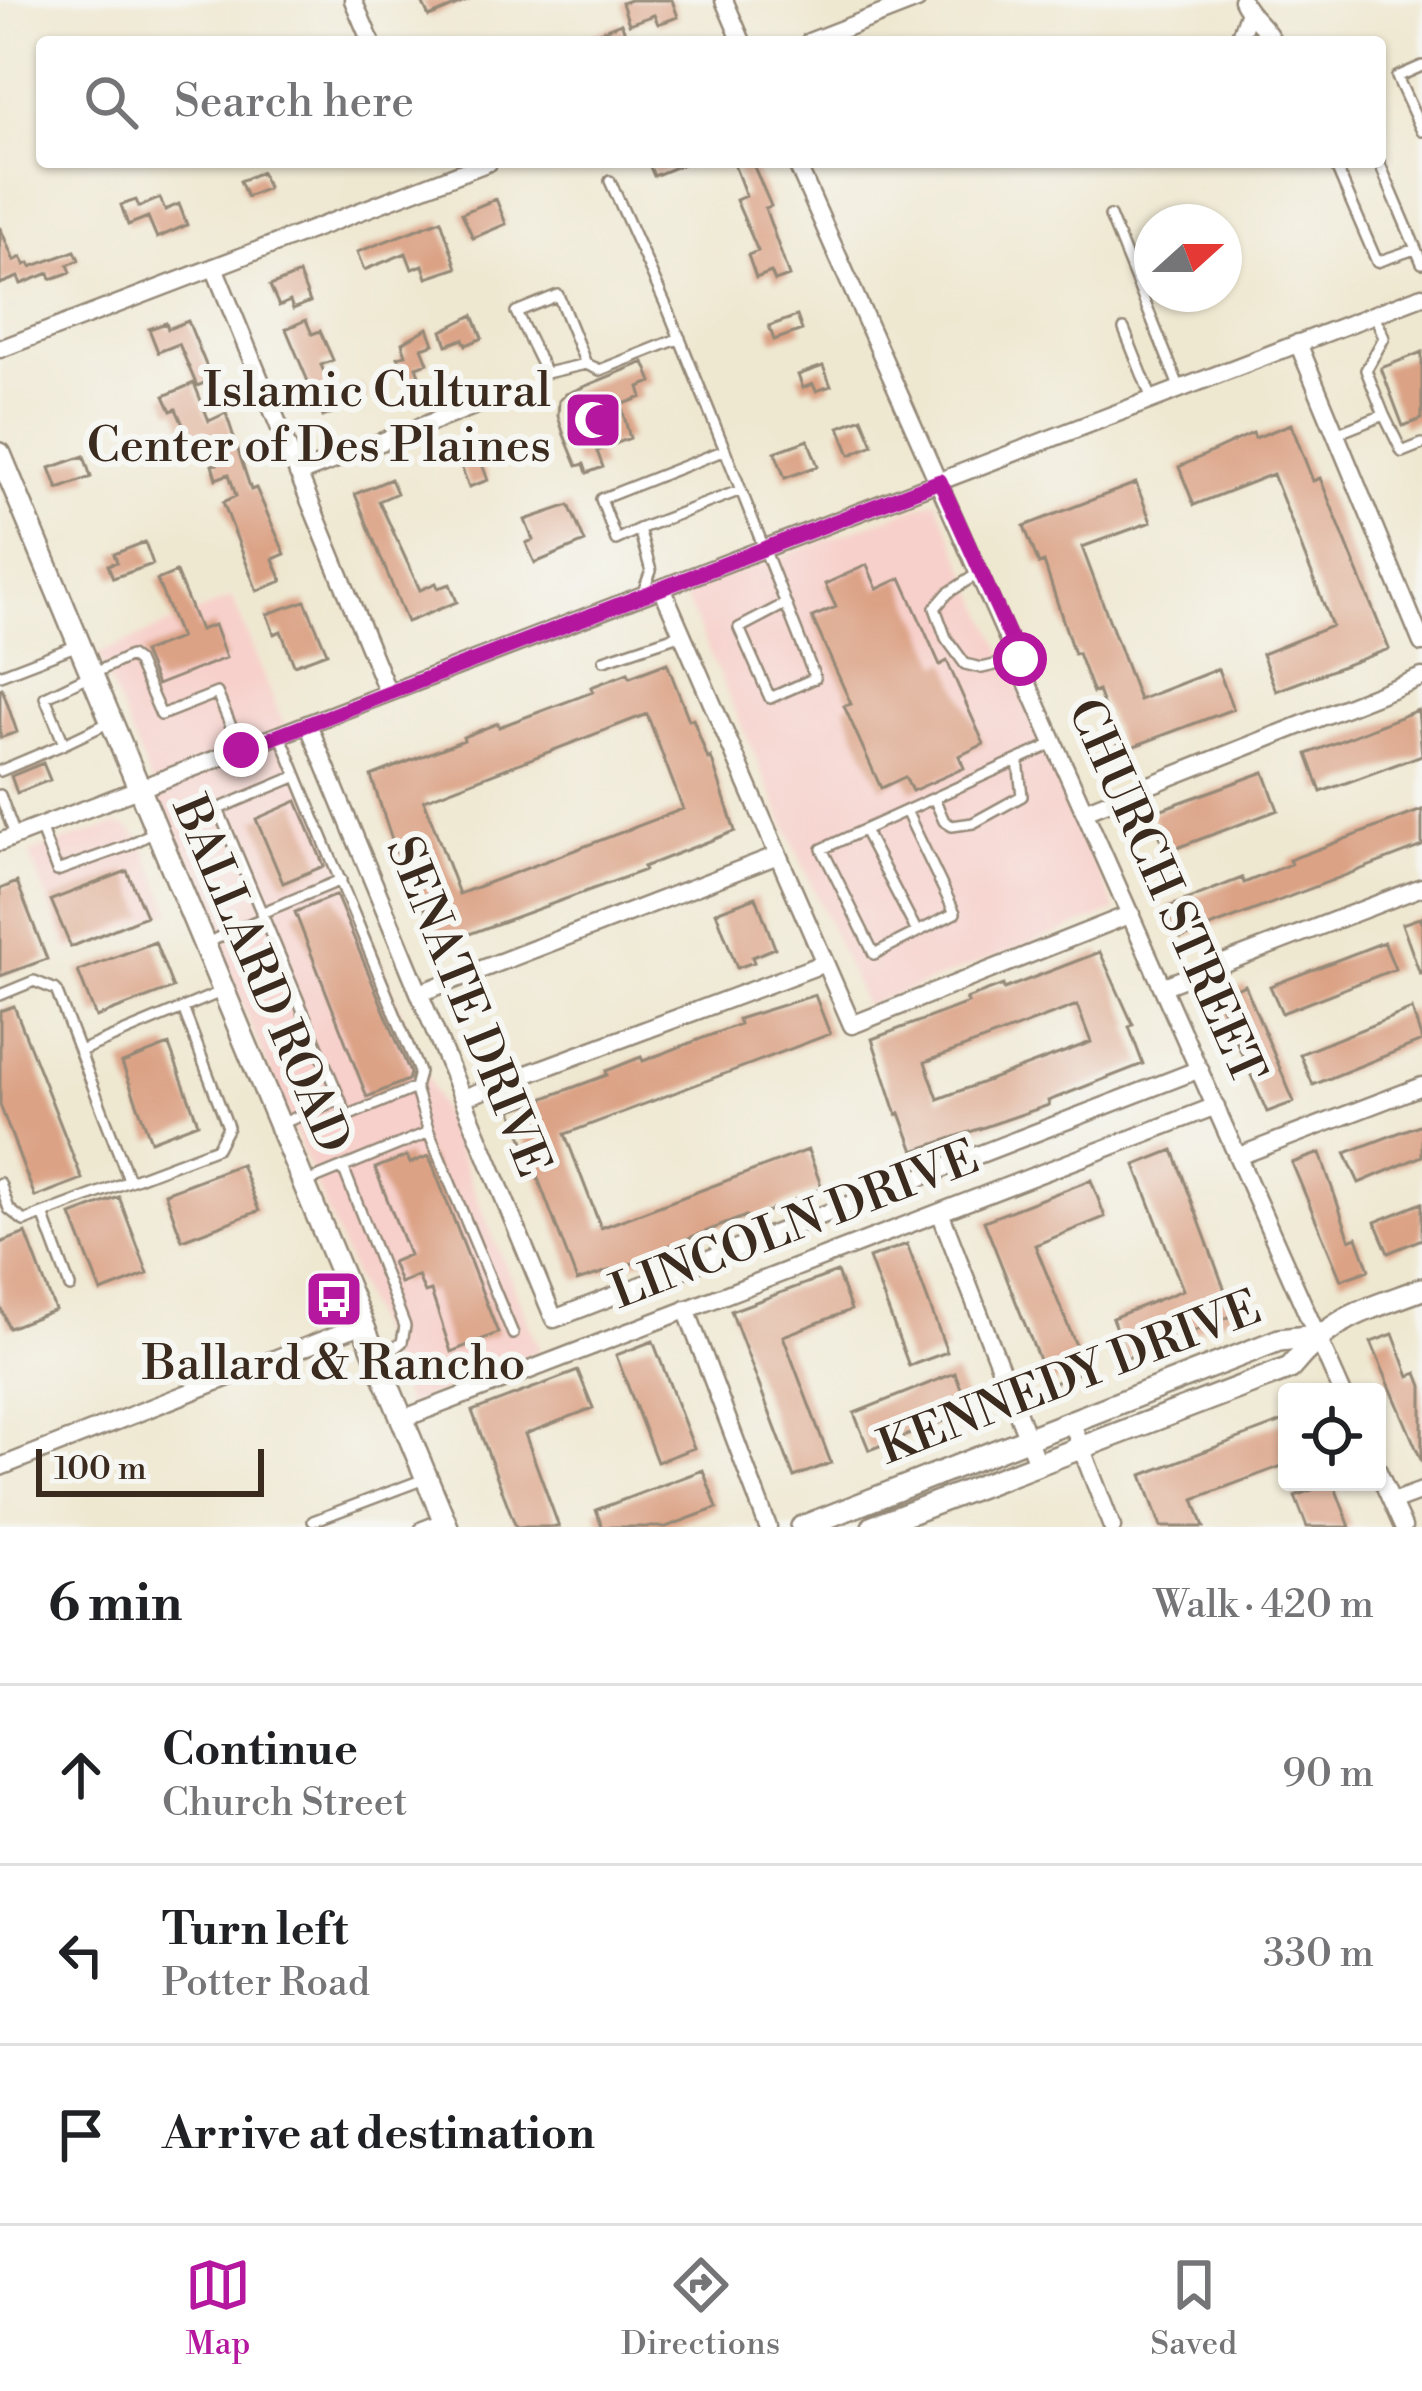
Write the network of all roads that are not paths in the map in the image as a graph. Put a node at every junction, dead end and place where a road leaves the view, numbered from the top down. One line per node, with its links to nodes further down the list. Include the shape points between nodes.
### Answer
1 (353, 0): 5 (street)
2 (724, 0): 6 (street)
3 (916, 0): 7 (street)
4 (1245, 7): 8 (street)
5 (368, 36)
6 (739, 36)
7 (823, 36)
8 (1270, 36)
9 (1422, 66): 10 (lane, via 1397,77)
10 (1422, 130)
11 (425, 168): 17 (street)
12 (473, 168): 17 (street)
13 (799, 168): 38 (street, CHURCH STREET)
14 (1337, 168): 19 (lane, via 1377,262)
15 (1381, 168): 19 (lane)
16 (610, 181): 25 (lane)
17 (432, 184): 21 (street)
18 (1110, 215): 29 (lane)
19 (1414, 248): 20 (lane)
20 (1422, 263)
21 (214, 267): 27 (street); 37 (street)
22 (1422, 296): 23 (street)
23 (1376, 314): 26 (street); 32 (lane, via 1384,338 1366,370)
24 (1124, 329): 31 (lane)
25 (680, 338): 28 (lane, via 600,370); 35 (lane)
26 (1298, 344): 29 (street); 33 (street)
27 (0, 349)
28 (586, 364): 28 (lane, via 558,295 516,312 546,374)
29 (1180, 389): 31 (street)
30 (505, 394): 37 (street)
31 (1152, 399): 38 (street)
32 (1384, 415): 33 (lane); 34 (lane, via 1402,452)
33 (1336, 434): 48 (street)
34 (1422, 444)
35 (725, 450): 40 (lane); 41 (lane, via 601,499 616,540)
36 (0, 454): 39 (street, BALLARD ROAD)
37 (298, 474): 55 (street)
38 (940, 481): 42 (street); 43 (street, CHURCH STREET)
39 (6, 483): 49 (street, BALLARD ROAD)
40 (741, 490): 41 (lane); 42 (lane)
41 (639, 530): 45 (lane, via 651,571)
42 (764, 548): 44 (street); 46 (lane)
43 (980, 572): 50 (street, CHURCH STREET); 50 (lane, via 935,608 946,638 964,664)
44 (662, 588): 45 (street); 47 (street)
45 (642, 596): 55 (street)
46 (783, 605): 46 (lane, via 815,678 770,698 739,628)
47 (682, 634): 51 (lane); 74 (street)
48 (1422, 643)
49 (78, 645): 52 (street, BALLARD ROAD); 53 (lane)
50 (1020, 659): 59 (street, CHURCH STREET)
51 (604, 661)
52 (89, 673): 56 (street, BALLARD ROAD); 60 (lane, via 45,697); 61 (lane, via 130,656 161,715 217,693)
53 (0, 675)
54 (1422, 677): 68 (street)
55 (388, 693): 57 (street)
56 (110, 723): 60 (lane); 65 (street, BALLARD ROAD)
57 (308, 724): 58 (street); 84 (street, SENATE DRIVE)
58 (280, 734): 61 (street); 64 (lane)
59 (1057, 742): 62 (lane); 68 (street, CHURCH STREET)
60 (64, 744): 63 (lane)
61 (241, 750): 65 (street)
62 (1018, 760): 67 (lane); 67 (lane, via 1022,796 973,824 952,826)
63 (0, 771)
64 (297, 776): 75 (lane); 78 (lane, via 218,809)
65 (137, 790): 70 (street); 72 (street, BALLARD ROAD)
66 (0, 795): 73 (lane)
67 (934, 798): 69 (lane)
68 (1087, 810): 77 (street, CHURCH STREET)
69 (906, 811): 71 (lane); 79 (lane, via 955,913)
70 (40, 827): 72 (lane, via 57,871); 73 (street)
71 (864, 830): 79 (lane); 79 (lane, via 822,849 874,954)
72 (154, 832): 80 (street, BALLARD ROAD)
73 (8, 839)
74 (778, 855): 81 (street); 84 (street)
75 (341, 880): 78 (lane); 90 (lane, via 419,1072)
76 (1422, 887): 82 (street)
77 (1131, 914): 81 (street, via 852,1025); 82 (street, CHURCH STREET)
78 (262, 915): 80 (lane); 92 (lane)
79 (917, 932)
80 (202, 945): 83 (street, BALLARD ROAD)
81 (825, 963): 91 (street)
82 (1164, 986): 88 (street, CHURCH STREET)
83 (221, 992): 86 (lane); 94 (street, BALLARD ROAD)
84 (420, 993): 91 (street, SENATE DRIVE)
85 (0, 995): 87 (lane, via 34,981 56,990)
86 (183, 1008): 87 (lane); 98 (lane, via 229,1127 217,1148)
87 (80, 1051): 98 (lane)
88 (1200, 1069): 93 (street, CHURCH STREET); 106 (street, LINCOLN DRIVE)
89 (1422, 1086): 96 (street)
90 (415, 1088): 92 (lane, via 347,1115); 95 (lane)
91 (463, 1099): 106 (street, SENATE DRIVE)
92 (340, 1100): 94 (lane)
93 (1216, 1106): 96 (street, CHURCH STREET); 101 (street, LINCOLN DRIVE)
94 (277, 1126): 100 (street, BALLARD ROAD)
95 (429, 1132): 97 (lane); 108 (lane)
96 (1238, 1156): 109 (street, CHURCH STREET)
97 (343, 1167): 100 (lane); 110 (lane, via 405,1326 402,1342)
98 (130, 1180): 102 (lane)
99 (0, 1183): 102 (lane, via 9,1209 24,1221)
100 (302, 1184): 107 (street, BALLARD ROAD)
101 (940, 1212): 105 (street, LINCOLN DRIVE); 114 (street)
102 (43, 1214): 103 (lane)
103 (70, 1287)
104 (1422, 1288): 109 (street)
105 (686, 1309): 112 (street, LINCOLN DRIVE); 125 (street)
106 (554, 1319)
107 (361, 1324): 110 (street, BALLARD ROAD); 117 (street)
108 (513, 1334)
109 (1317, 1336): 111 (street, CHURCH STREET); 113 (street, KENNEDY DRIVE, via 1280,1340); 115 (street, KENNEDY DRIVE, via 1290,1368)
110 (377, 1362): 112 (street, BALLARD ROAD)
111 (1338, 1383)
112 (402, 1419): 118 (street, BALLARD ROAD)
113 (1071, 1421): 114 (street, KENNEDY DRIVE); 115 (street)
114 (1028, 1438): 116 (street); 126 (street, KENNEDY DRIVE)
115 (1080, 1446): 116 (street, KENNEDY DRIVE); 128 (street)
116 (1037, 1463): 127 (street, KENNEDY DRIVE)
117 (0, 1467)
118 (427, 1478): 122 (lane); 123 (street, BALLARD ROAD)
119 (1386, 1489): 121 (street)
120 (1422, 1491): 121 (street)
121 (1392, 1502): 129 (street)
122 (313, 1521)
123 (446, 1523): 124 (lane)
124 (421, 1527)
125 (768, 1527)
126 (802, 1527)
127 (873, 1527)
128 (1112, 1527)
129 (1403, 1527)

